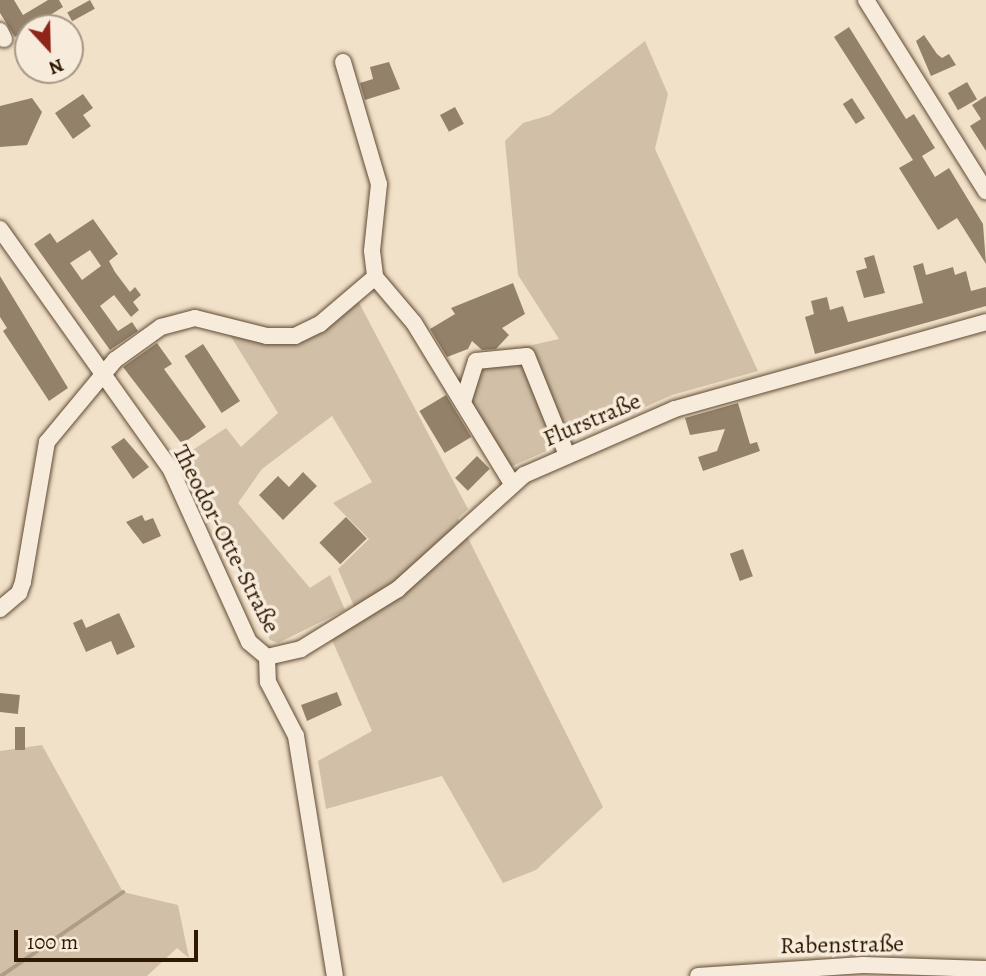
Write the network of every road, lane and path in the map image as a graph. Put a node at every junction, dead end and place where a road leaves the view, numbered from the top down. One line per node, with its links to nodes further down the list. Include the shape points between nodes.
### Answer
1 (866, 0): 3 (street)
2 (343, 62): 5 (street, via 379,184 372,251)
3 (986, 191)
4 (0, 229): 7 (street, Theodor-Otte-Straße)
5 (375, 277): 7 (street, via 320,324 295,336 267,336 210,320 179,320 139,342); 8 (street, via 414,323)
6 (986, 322): 9 (street, Flurstraße, via 675,409)
7 (103, 373): 11 (street, via 47,442 23,582 19,593); 12 (street, Theodor-Otte-Straße, via 171,470 249,642)
8 (463, 402): 9 (street, via 470,368 479,359 527,356); 10 (street)
9 (567, 455): 10 (street, Flurstraße)
10 (511, 482): 12 (street, Flurstraße, via 398,589 301,649)
11 (0, 609)
12 (267, 657): 14 (street, Theodor-Otte-Straße, via 268,682 296,736)
13 (986, 969): 15 (street, Rabenstraße, via 863,965)
14 (335, 976)
15 (698, 976)

